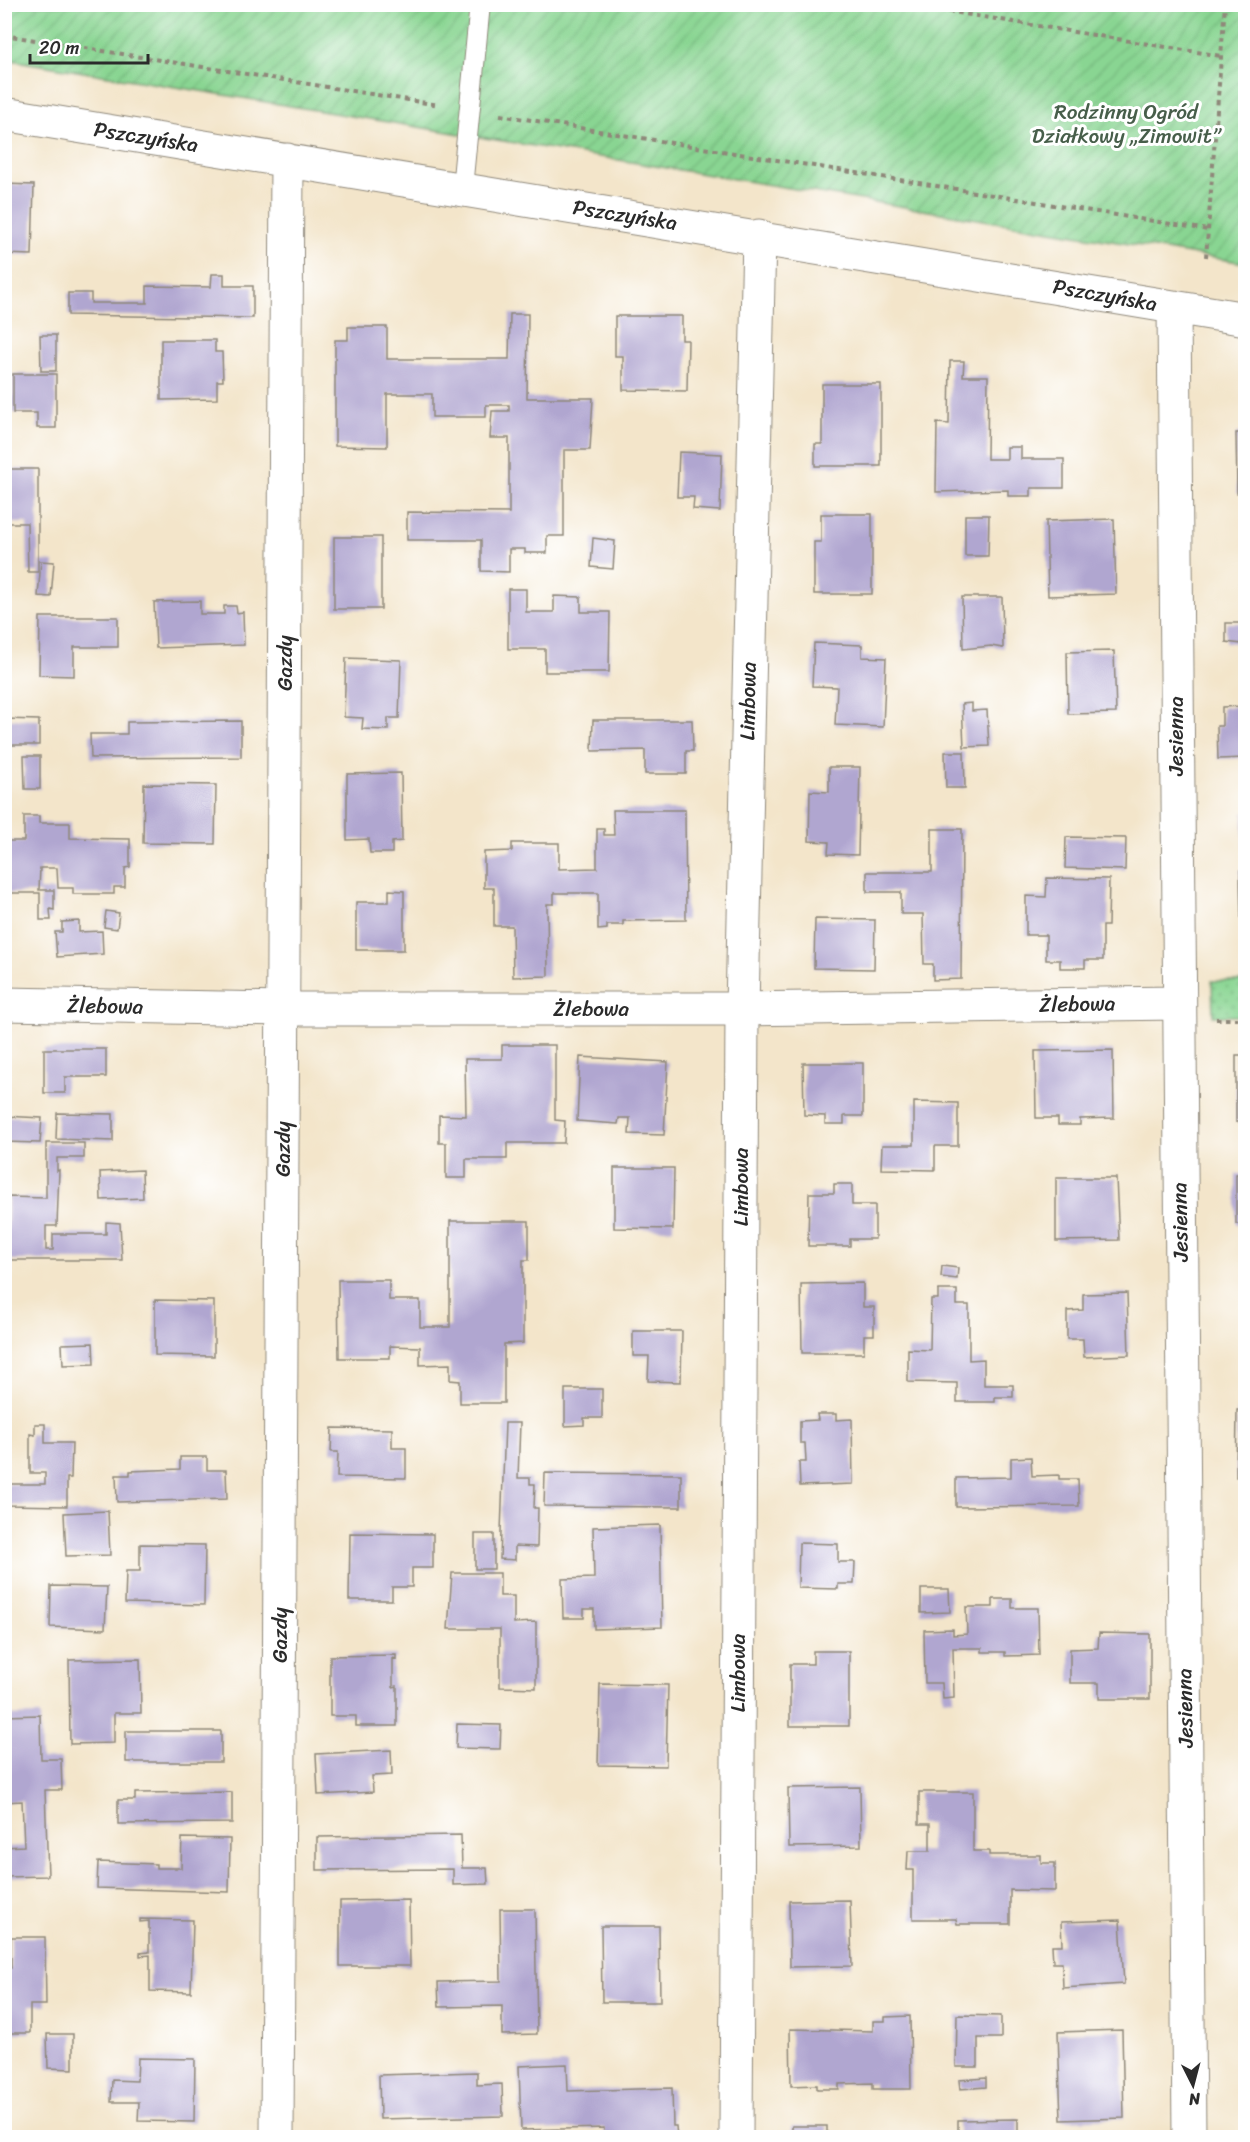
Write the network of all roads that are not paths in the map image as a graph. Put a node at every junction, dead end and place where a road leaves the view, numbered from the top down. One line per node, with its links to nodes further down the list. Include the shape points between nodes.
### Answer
1 (480, 4): 4 (lane)
2 (4, 114): 3 (street, Pszczyńska)
3 (287, 160): 4 (street, Pszczyńska); 10 (street, Gazdy)
4 (462, 188): 5 (street, Pszczyńska)
5 (759, 236): 6 (street, Pszczyńska); 11 (street, Limbowa)
6 (1174, 307): 7 (street, Pszczyńska); 8 (street, Jesienna)
7 (1245, 319)
8 (1178, 1003): 11 (street, Żlebowa); 14 (street, Jesienna)
9 (4, 1004): 10 (street, Żlebowa)
10 (283, 1009): 11 (street, Żlebowa); 12 (street, Gazdy)
11 (742, 1009): 13 (street, Limbowa)
12 (278, 2138)
13 (736, 2138)
14 (1189, 2138)

